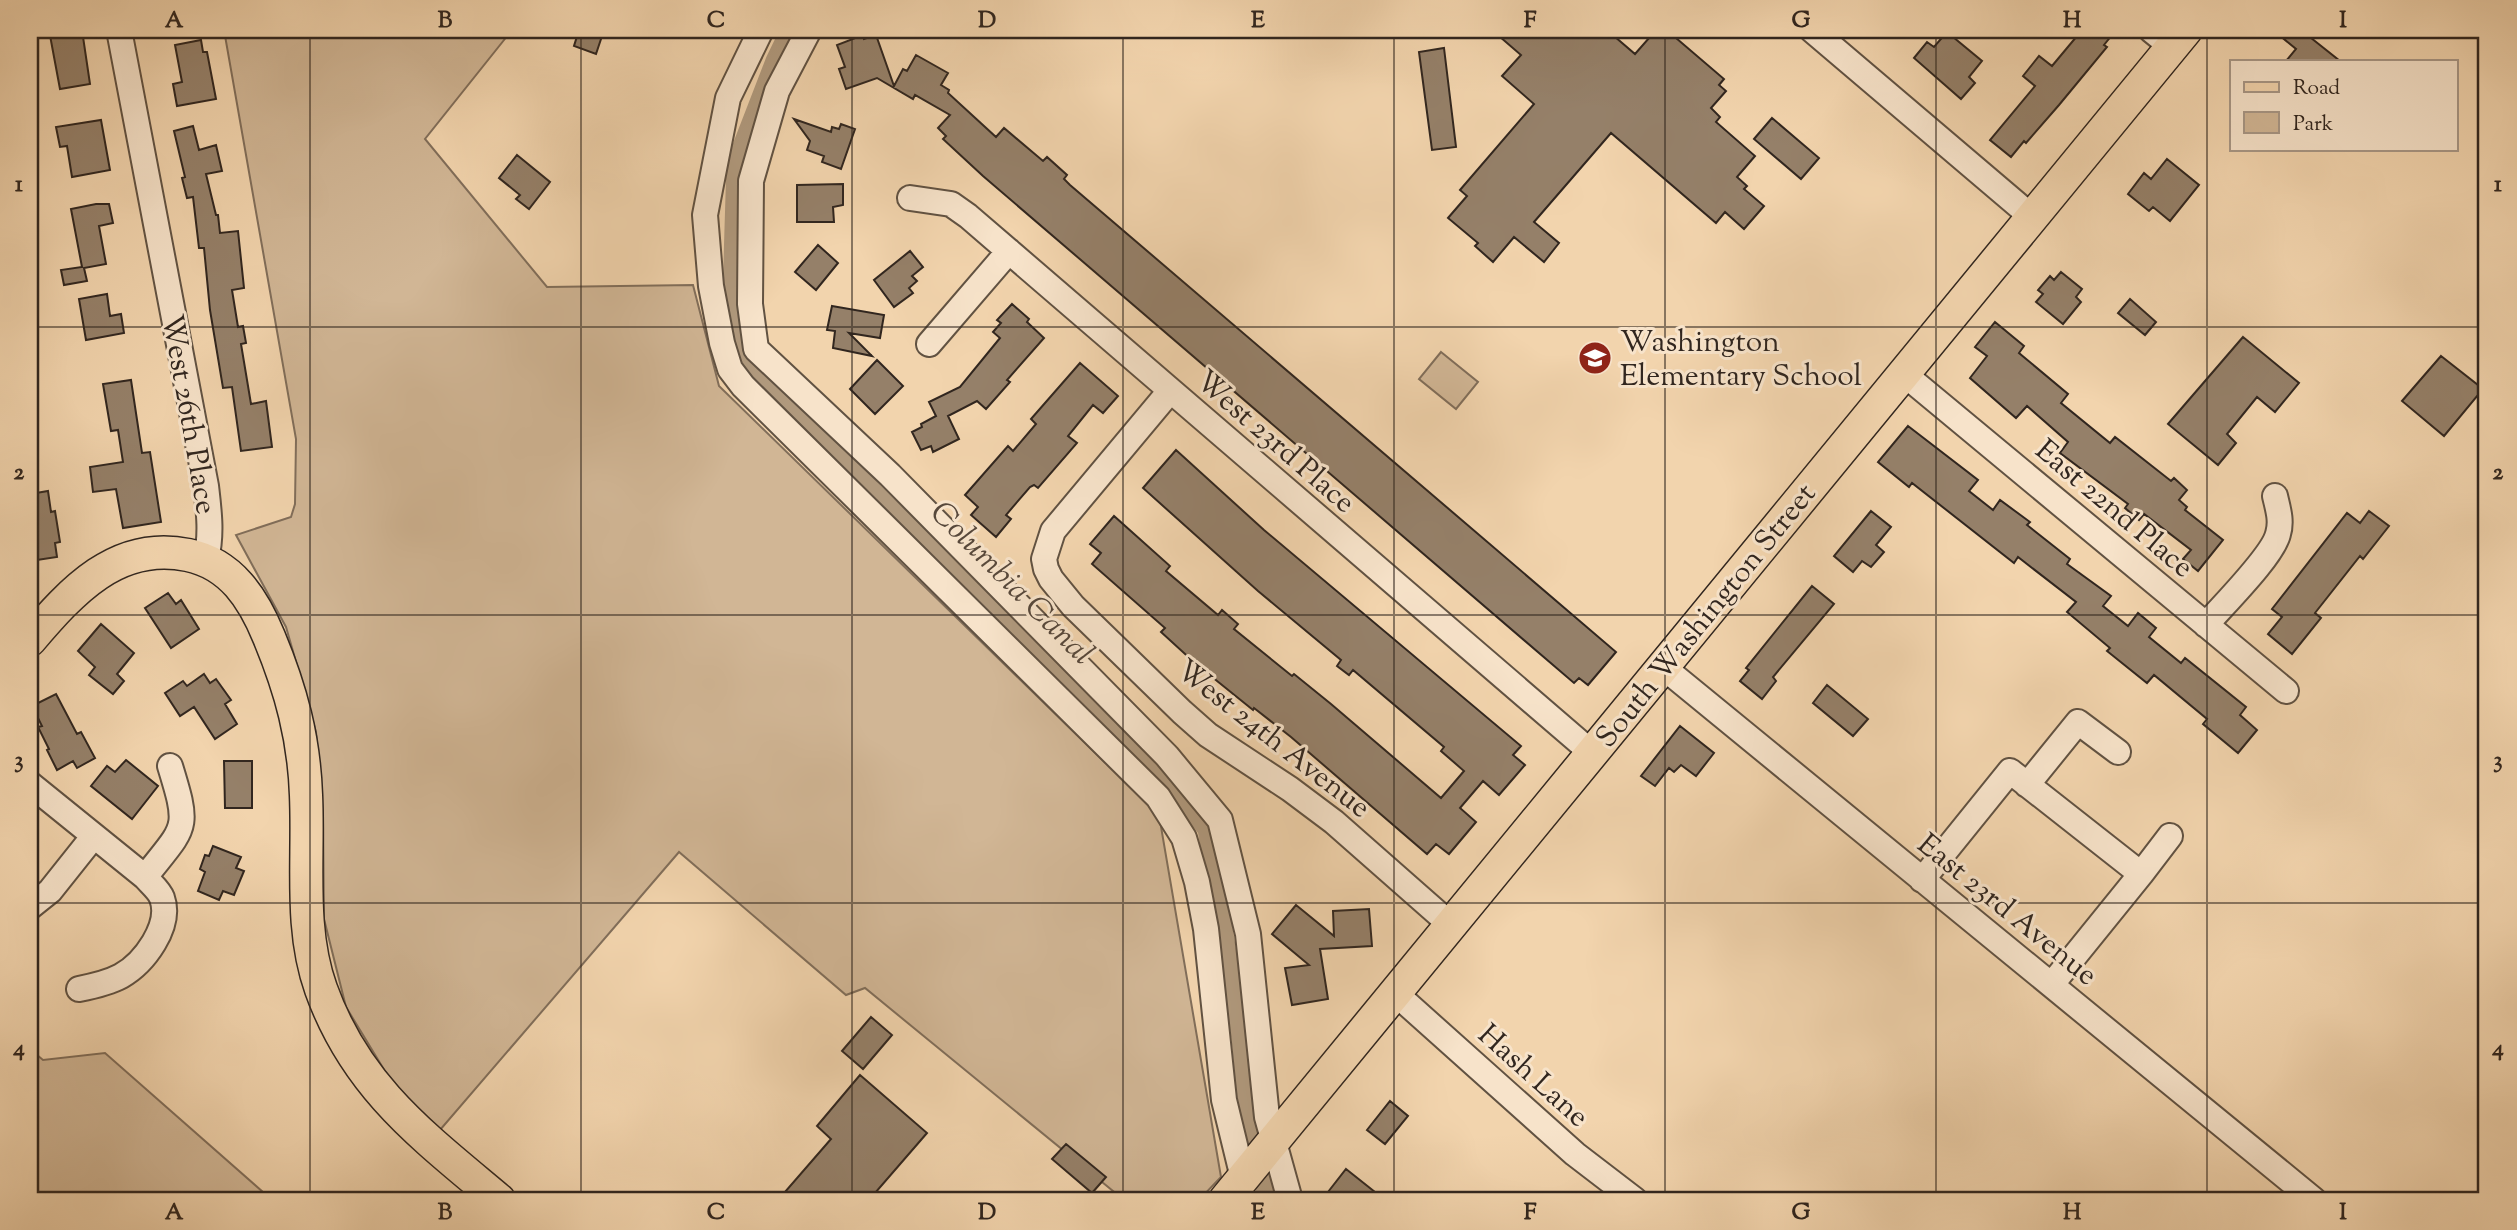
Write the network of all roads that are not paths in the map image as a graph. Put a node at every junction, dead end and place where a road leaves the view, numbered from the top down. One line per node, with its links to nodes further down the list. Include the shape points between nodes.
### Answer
1 (119, 30): 13 (street, West 26th Place, via 206,486 210,541)
2 (761, 30): 36 (street, via 728,98 705,215 711,286 730,369 1158,797 1184,838 1197,882 1224,1100)
3 (809, 30): 16 (street, via 777,91 751,181 750,304 756,349 890,475)
4 (1812, 30): 7 (street)
5 (2170, 36): 7 (main road, South Washington Street)
6 (910, 198): 8 (street, West 23rd Place, via 951,204)
7 (2032, 218): 10 (main road, South Washington Street)
8 (1009, 251): 9 (street); 11 (street, West 23rd Place)
9 (929, 344)
10 (1904, 374): 15 (street, East 22nd Place); 18 (main road, South Washington Street)
11 (1170, 391): 14 (street, West 24th Avenue, via 1053,531 1044,559 1051,579); 21 (street, West 23rd Place)
12 (2274, 496): 15 (street, via 2280,519 2278,536)
13 (205, 559): 17 (main road, via 160,553 122,561 83,583); 37 (main road, West 26th Place, via 228,572 252,601 292,698 306,794 307,923 321,989 334,1020 371,1081 402,1117)
14 (1073, 606): 16 (street); 32 (street, West 24th Avenue, via 1208,735 1334,822)
15 (2206, 625): 19 (street, East 22nd Place)
16 (1045, 633): 36 (street, via 1167,756 1220,820 1248,934 1267,1117)
17 (30, 640)
18 (1663, 667): 21 (main road, South Washington Street); 29 (street, East 23rd Avenue)
19 (2286, 691)
20 (2118, 752): 24 (street, via 2078,722)
21 (1592, 753): 32 (main road, South Washington Street)
22 (170, 766): 28 (street, via 183,808 183,825)
23 (30, 784): 26 (street)
24 (2027, 785): 27 (street); 29 (street, via 2010,771)
25 (2170, 836): 27 (street)
26 (93, 837): 28 (street); 30 (street)
27 (2141, 874): 33 (street)
28 (145, 877): 34 (street, via 163,900 160,929 153,944 123,975)
29 (1922, 880): 33 (street, East 23rd Avenue)
30 (40, 894): 31 (street)
31 (30, 907)
32 (1451, 925): 35 (main road, South Washington Street)
33 (2052, 984): 40 (street, East 23rd Avenue)
34 (79, 989)
35 (1395, 993): 36 (main road, South Washington Street); 39 (street, Hash Lane, via 1575,1154)
36 (1251, 1168): 38 (street)
37 (499, 1200)
38 (1290, 1200)
39 (1635, 1200)
40 (2314, 1200)

